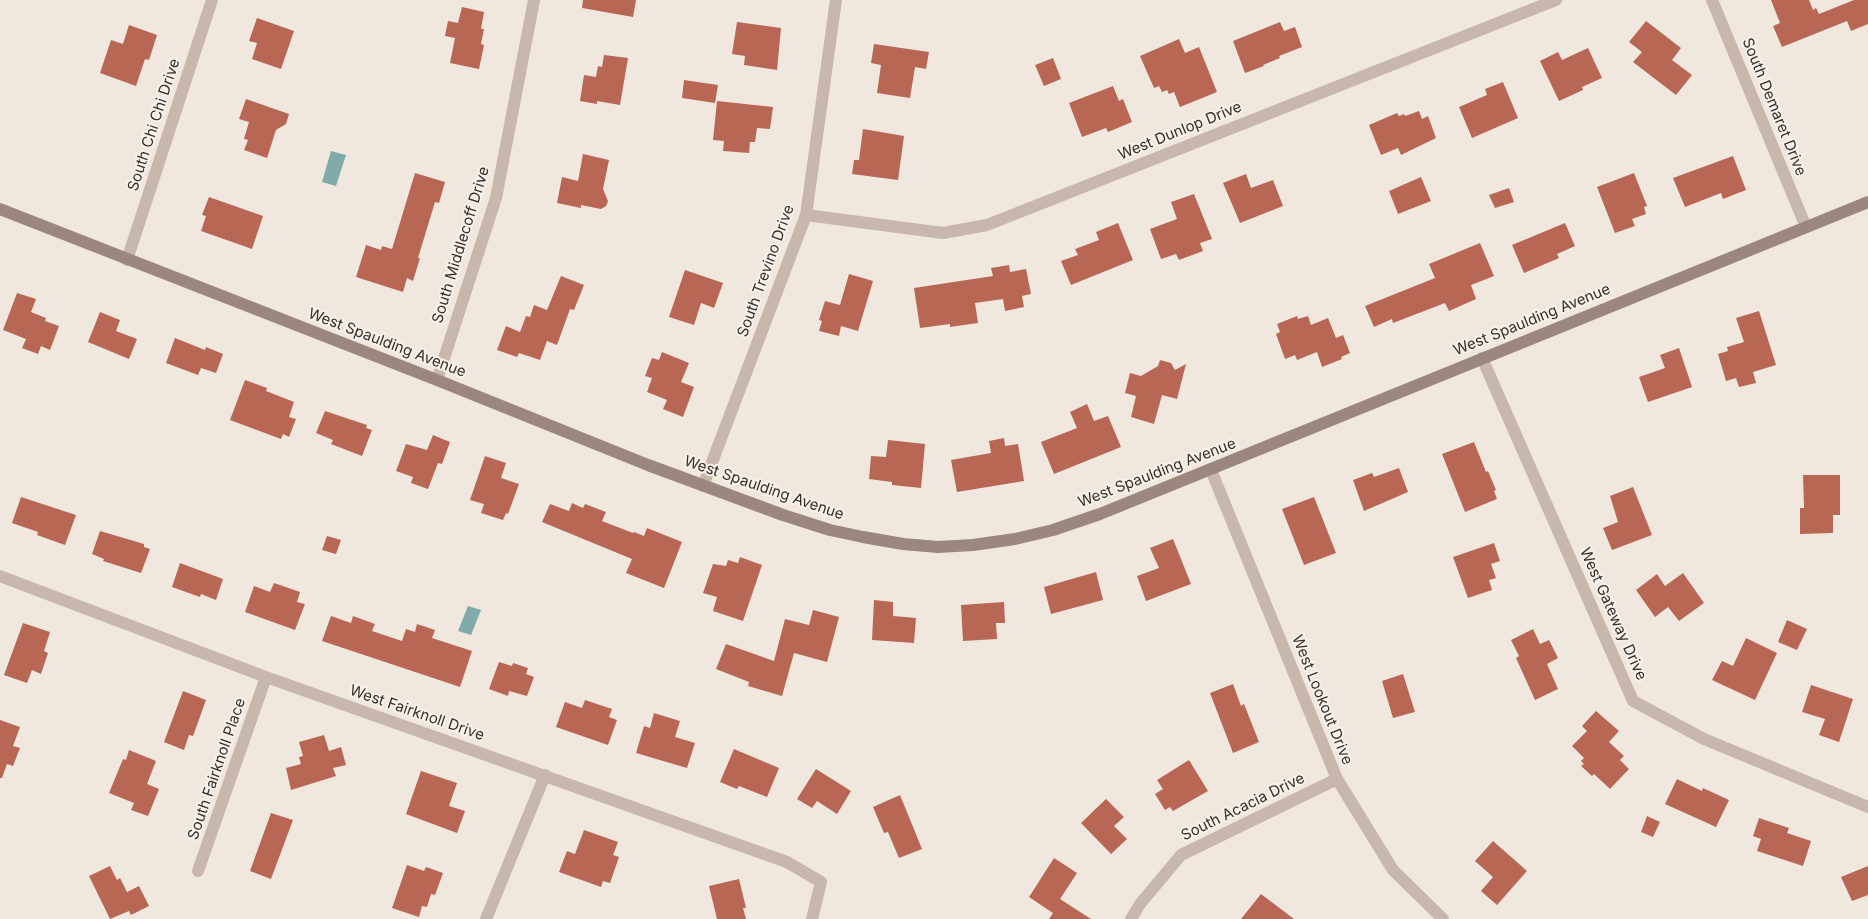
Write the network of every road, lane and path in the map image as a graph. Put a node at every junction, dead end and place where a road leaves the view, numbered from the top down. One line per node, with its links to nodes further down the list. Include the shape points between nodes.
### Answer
1 (212, 0): 10 (street, South Chi Chi Drive)
2 (534, 0): 12 (street, South Middlecoff Drive, via 496,198)
3 (836, 0): 8 (street, South Trevino Drive)
4 (1556, 0): 8 (street, West Dunlop Drive, via 987,225 943,233)
5 (1712, 0): 9 (street, South Demaret Drive)
6 (1868, 202): 9 (street, West Spaulding Avenue)
7 (0, 209): 10 (street, West Spaulding Avenue)
8 (806, 215): 14 (street, South Trevino Drive)
9 (1806, 227): 11 (street, West Spaulding Avenue)
10 (127, 260): 12 (street, West Spaulding Avenue)
11 (1482, 358): 13 (street, West Spaulding Avenue); 19 (street, West Gateway Drive, via 1633,701 1704,740)
12 (437, 380): 14 (street, West Spaulding Avenue)
13 (1211, 470): 14 (street, West Spaulding Avenue, via 1053,530 1015,539 938,547 830,530); 18 (street, West Lookout Drive)
14 (703, 486)
15 (0, 576): 16 (street, West Fairknoll Drive)
16 (266, 677): 17 (street, West Fairknoll Drive); 20 (street, South Fairknoll Place)
17 (545, 775): 21 (street); 22 (street, West Fairknoll Drive, via 787,862 821,882)
18 (1337, 780): 23 (street, South Acacia Drive, via 1182,855); 24 (street, West Lookout Drive, via 1393,870)
19 (1868, 808)
20 (198, 871)
21 (486, 919)
22 (812, 919)
23 (1131, 919)
24 (1443, 919)

